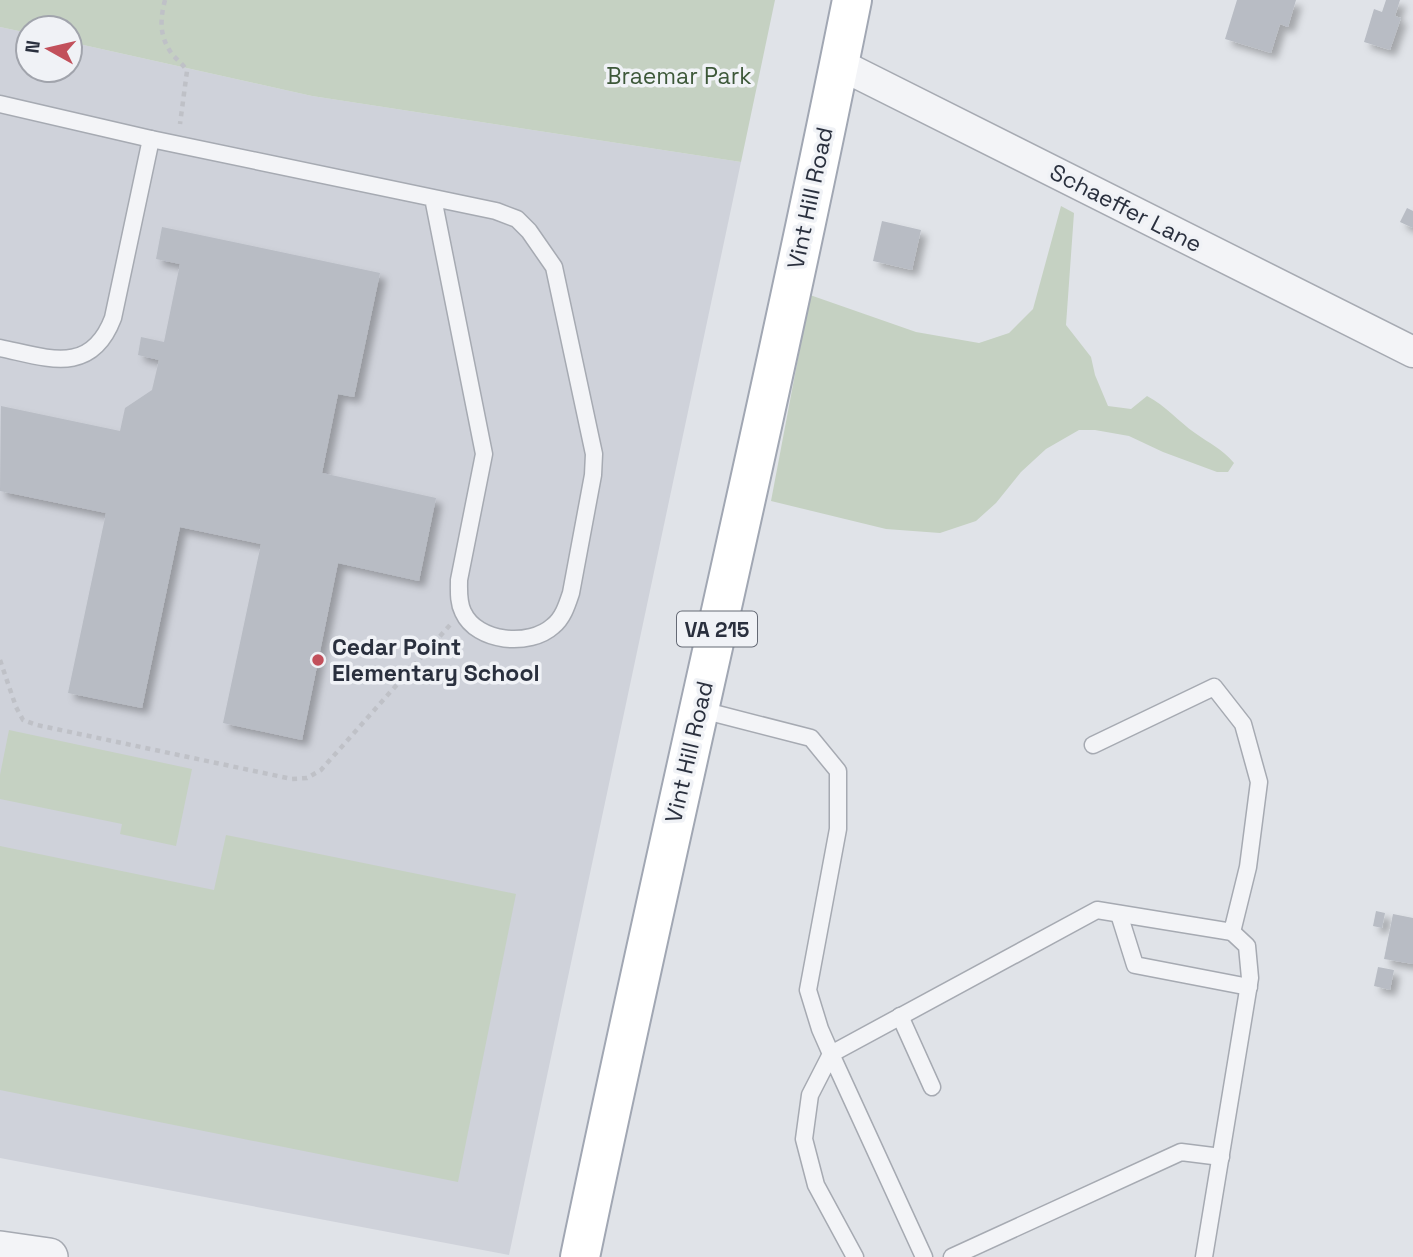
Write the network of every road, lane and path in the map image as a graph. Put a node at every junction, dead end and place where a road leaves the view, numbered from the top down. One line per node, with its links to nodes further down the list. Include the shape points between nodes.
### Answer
1 (165, 0): 6 (path, via 161,29 187,71 180,123)
2 (852, 0): 3 (main road, Vint Hill Road / VA 215)
3 (839, 64): 9 (street, Schaeffer Lane); 12 (main road, Vint Hill Road / VA 215)
4 (0, 104): 5 (lane)
5 (152, 139): 6 (lane); 8 (lane, via 113,318 102,341 88,353 68,360)
6 (192, 147): 7 (lane)
7 (433, 198): 10 (lane, via 484,454 459,580); 10 (lane, via 517,219 554,267 594,454 571,593 555,625 540,635 507,639 476,628)
8 (0, 348)
9 (1413, 352)
10 (462, 611): 11 (path, via 321,770 307,778 292,779 23,720)
11 (0, 660)
12 (698, 709): 18 (lane, via 811,738 838,771 838,829 808,990); 23 (main road, Vint Hill Road / VA 215)
13 (1093, 745): 15 (lane, via 1214,687 1243,724 1259,782 1248,867)
14 (1119, 914): 15 (lane); 16 (lane, via 1135,965); 17 (lane, via 1097,910)
15 (1232, 932): 16 (lane, via 1247,946)
16 (1249, 987): 20 (lane)
17 (900, 1016): 18 (lane); 19 (lane)
18 (831, 1054): 24 (lane, via 810,1095 804,1139 816,1185); 25 (lane)
19 (932, 1087)
20 (1221, 1157): 26 (lane, via 1181,1152); 27 (lane)
21 (0, 1251): 22 (street)
22 (49, 1257)
23 (580, 1257)
24 (855, 1257)
25 (924, 1257)
26 (952, 1257)
27 (1204, 1257)

